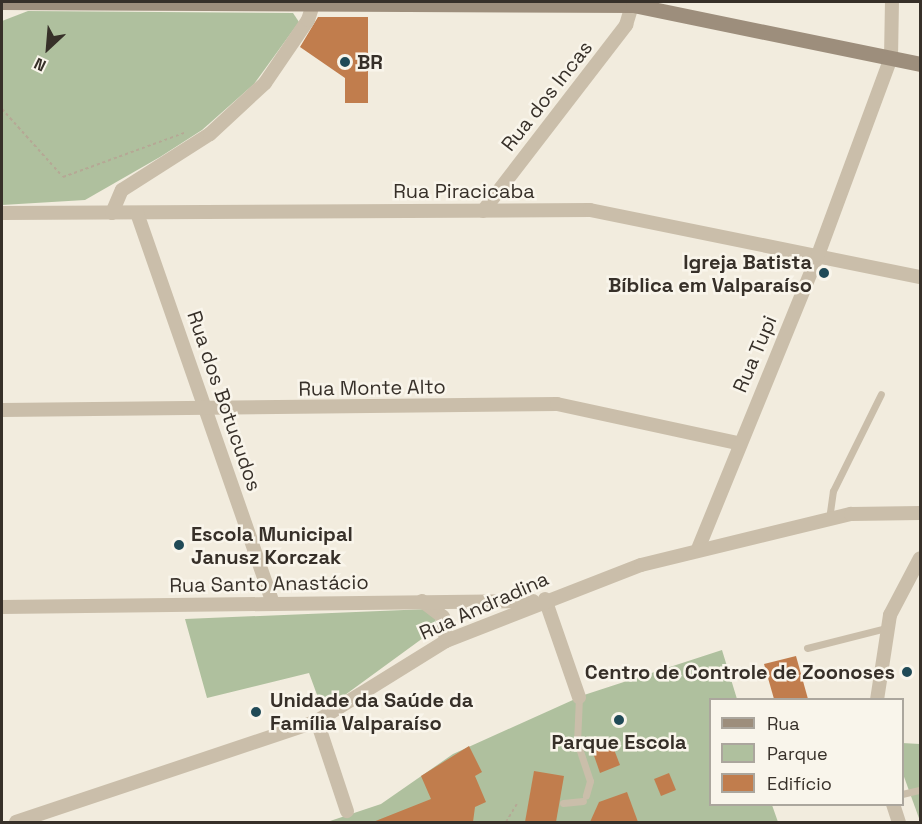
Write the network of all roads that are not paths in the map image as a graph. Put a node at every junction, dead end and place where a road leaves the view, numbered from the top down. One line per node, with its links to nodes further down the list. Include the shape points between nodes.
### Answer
1 (2, 2): 3 (main road)
2 (892, 2): 5 (street, Rua Tupi)
3 (314, 3): 4 (main road); 9 (street, via 265,82 210,134 122,190)
4 (633, 3): 5 (main road); 7 (street, Rua dos Incas, via 626,26)
5 (891, 58): 6 (main road); 11 (street, Rua Tupi)
6 (921, 64)
7 (483, 211): 10 (street, Rua Piracicaba); 11 (street, Rua Piracicaba, via 604,211)
8 (2, 213): 9 (street, Rua Piracicaba)
9 (112, 213): 10 (street, Rua Piracicaba)
10 (137, 213): 15 (street, Rua dos Botucudos)
11 (818, 255): 12 (street, Rua Piracicaba); 16 (street, Rua Tupi)
12 (921, 277)
13 (881, 394): 18 (lane, via 833,492)
14 (2, 410): 15 (street, Rua Monte Alto)
15 (206, 410): 16 (street, Rua Monte Alto, via 557,404); 23 (street, Rua dos Botucudos)
16 (738, 443): 19 (street, Rua Tupi)
17 (921, 513): 18 (street, Rua Andradina, via 871,511)
18 (828, 519): 19 (street, Rua Andradina)
19 (698, 549): 21 (street, Rua Andradina)
20 (921, 558): 25 (street)
21 (541, 600): 22 (street, Rua Santo Anastácio); 26 (street, Rua Andradina); 28 (street)
22 (420, 601): 23 (street, Rua Santo Anastácio); 26 (street, via 443,617)
23 (273, 603): 24 (street, Rua Santo Anastácio)
24 (2, 607)
25 (886, 628): 27 (lane); 29 (street)
26 (446, 641): 30 (street, Rua Andradina)
27 (807, 648)
28 (579, 698): 33 (lane, via 577,742 590,785 584,798)
29 (877, 698)
30 (317, 721): 35 (street); 36 (street, Rua Andradina)
31 (921, 790): 32 (lane)
32 (904, 794)
33 (562, 803)
34 (894, 806): 37 (street)
35 (347, 811)
36 (16, 822)
37 (899, 822)

